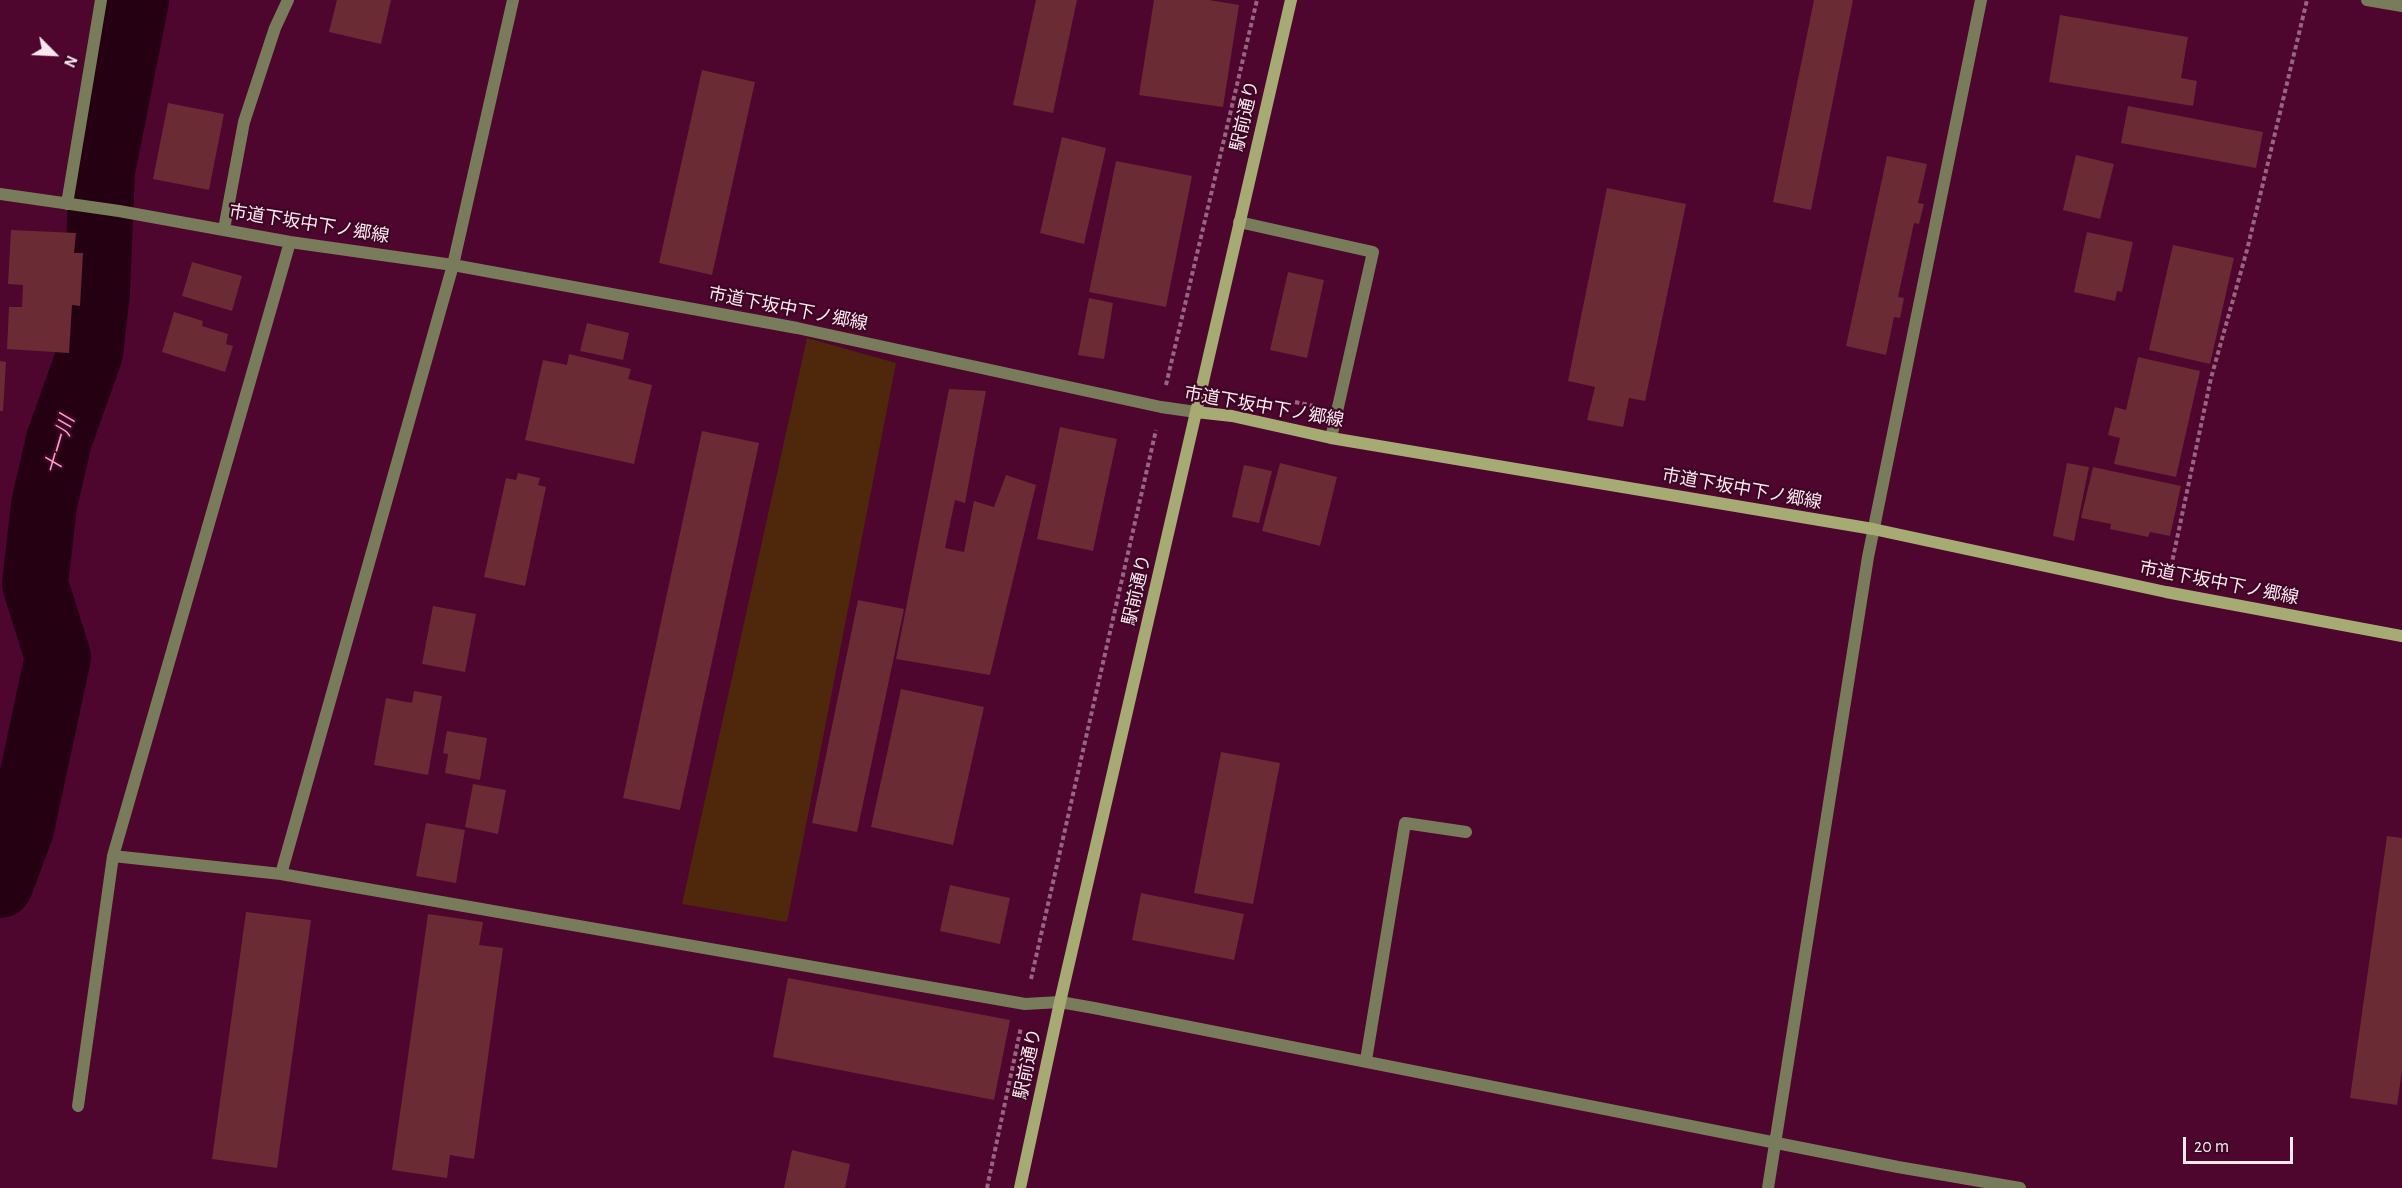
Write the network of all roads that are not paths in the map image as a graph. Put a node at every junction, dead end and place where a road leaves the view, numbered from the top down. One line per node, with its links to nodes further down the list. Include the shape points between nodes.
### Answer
1 (101, 0): 9 (street)
2 (288, 0): 11 (street, via 244,122)
3 (513, 0): 13 (street)
4 (1291, 0): 10 (main road, 駅前通り)
5 (1982, 0): 16 (street)
6 (2367, 0): 7 (street)
7 (2402, 6)
8 (0, 194): 9 (street)
9 (67, 204): 11 (street, 市道下坂中下ノ郷線)
10 (1239, 222): 14 (main road, 駅前通り); 15 (street, via 1373,252)
11 (224, 229): 12 (street, 市道下坂中下ノ郷線)
12 (290, 242): 13 (street, 市道下坂中下ノ郷線); 19 (street)
13 (453, 265): 14 (street, 市道下坂中下ノ郷線, via 796,328); 20 (street)
14 (1196, 412): 15 (main road, 市道下坂中下ノ郷線); 21 (main road, 駅前通り)
15 (1331, 438): 16 (main road, 市道下坂中下ノ郷線)
16 (1873, 529): 17 (main road, 市道下坂中下ノ郷線, via 2166,592); 24 (street)
17 (2402, 636)
18 (1466, 832): 22 (street, via 1405,823)
19 (113, 856): 20 (street); 23 (street)
20 (281, 874): 21 (street, via 1025,1004)
21 (1060, 1002): 22 (street); 25 (main road, 駅前通り)
22 (1366, 1060): 24 (street)
23 (78, 1106)
24 (1776, 1142): 26 (street); 27 (street)
25 (1020, 1188)
26 (1768, 1188)
27 (2020, 1188)

